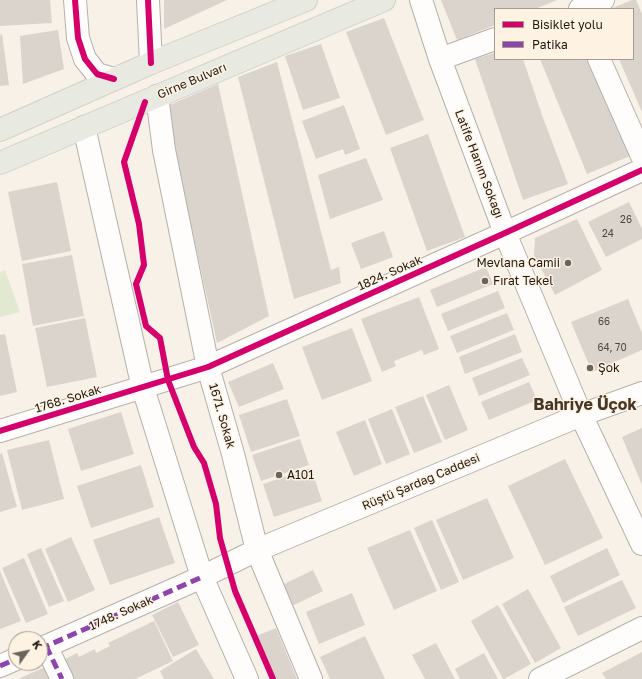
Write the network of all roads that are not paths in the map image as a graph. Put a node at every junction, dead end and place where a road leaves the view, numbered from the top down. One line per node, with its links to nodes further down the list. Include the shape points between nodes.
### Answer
1 (75, 0): 12 (street, via 78,38 85,59 98,74)
2 (148, 0): 11 (street)
3 (306, 0): 11 (main road)
4 (384, 0): 13 (main road, Girne Bulvarı)
5 (421, 0): 9 (street, Latife Hanım Sokağı)
6 (603, 0): 7 (street)
7 (582, 8)
8 (494, 39): 9 (street)
9 (440, 59): 19 (street, Latife Hanım Sokağı)
10 (599, 60): 16 (street)
11 (151, 63): 12 (main road)
12 (114, 79): 15 (main road)
13 (157, 96): 14 (main road, Girne Bulvarı); 20 (street, 1671. Sokak, via 164,150)
14 (84, 127): 17 (main road, Girne Bulvarı); 21 (street)
15 (0, 130)
16 (642, 156)
17 (0, 163)
18 (642, 170): 19 (street, 1824. Sokak)
19 (505, 233): 20 (street, 1824. Sokak); 23 (street, Latife Hanım Sokağı)
20 (208, 367): 21 (street, 1824. Sokak); 26 (street, 1671. Sokak)
21 (143, 388): 24 (street, 1768. Sokak); 27 (street)
22 (642, 393): 23 (street, Rüştü Şardağ Caddesi)
23 (581, 415): 25 (street, Latife Hanım Sokağı); 26 (street, Rüştü Şardağ Caddesi)
24 (0, 431)
25 (642, 544)
26 (257, 550): 27 (street, Rüştü Şardağ Caddesi); 33 (street, 1671. Sokak)
27 (202, 577): 29 (street, 1748. Sokak); 32 (street)
28 (642, 628): 34 (street)
29 (48, 645)
30 (48, 655): 31 (street)
31 (62, 679)
32 (247, 679)
33 (311, 679)
34 (540, 679)

